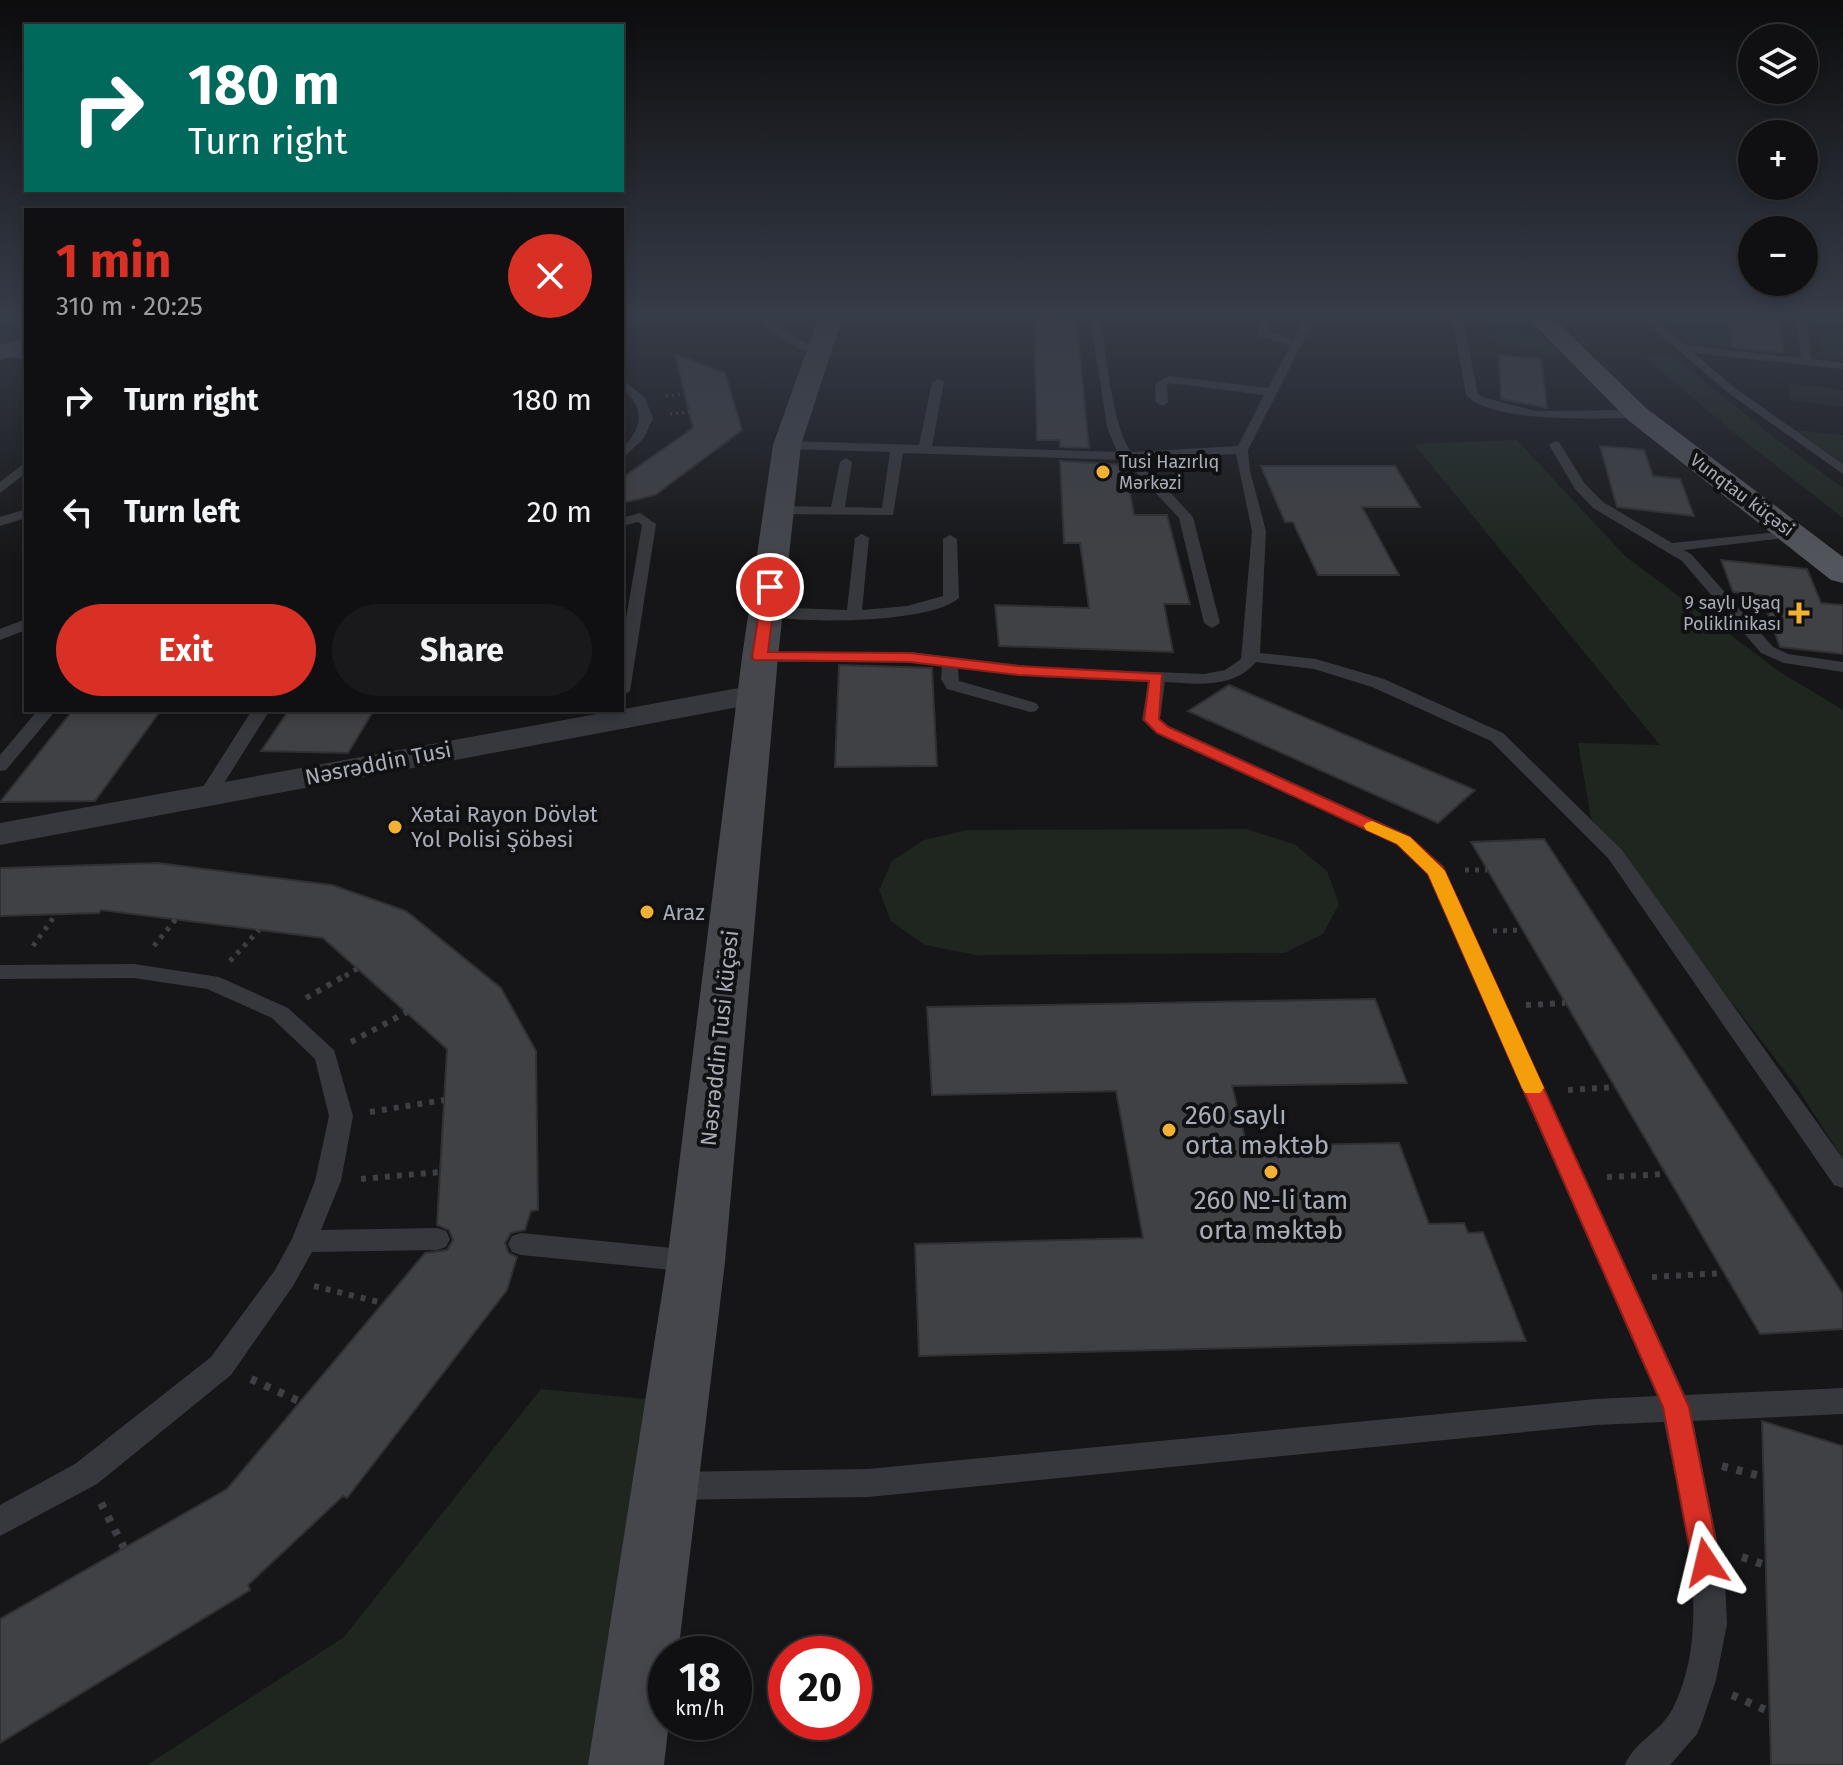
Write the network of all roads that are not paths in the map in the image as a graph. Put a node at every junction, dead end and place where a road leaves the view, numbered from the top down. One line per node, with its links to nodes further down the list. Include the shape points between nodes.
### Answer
1 (642, 398): 18 (lane, via 648,416 641,437)
2 (803, 398): 13 (main road, Nəsrəddin Tusi küçəsi)
3 (935, 398): 16 (lane)
4 (1108, 398): 19 (lane)
5 (1162, 398): 11 (lane)
6 (1267, 398): 17 (lane)
7 (1476, 398): 12 (lane, via 1536,415)
8 (1621, 398): 12 (main road, Vunqtau küçəsi)
9 (1743, 398): 23 (lane)
10 (1662, 399): 20 (main road, Vunqtau küçəsi)
11 (1162, 402)
12 (1637, 414): 30 (main road, Vunqtau küçəsi)
13 (787, 445): 15 (lane); 25 (main road, Nəsrəddin Tusi küçəsi)
14 (1555, 445): 33 (lane, via 1598,505)
15 (897, 447): 16 (lane); 26 (lane, via 888,512)
16 (925, 448): 19 (lane)
17 (1242, 450): 19 (lane); 40 (lane, via 1259,531)
18 (624, 453)
19 (1126, 456): 36 (lane, via 1186,517)
20 (1740, 461)
21 (846, 462): 26 (lane)
22 (24, 468): 24 (lane)
23 (1843, 470)
24 (0, 489)
25 (779, 510): 26 (lane); 39 (main road, Nəsrəddin Tusi küçəsi)
26 (837, 511)
27 (24, 514): 29 (lane)
28 (624, 521): 43 (lane, via 640,517 649,524)
29 (0, 522)
30 (1792, 533): 33 (lane); 34 (main road, Vunqtau küçəsi)
31 (862, 538): 35 (lane)
32 (950, 539): 35 (lane, via 951,598 903,611)
33 (1672, 547): 42 (lane, via 1767,650 1784,658)
34 (1843, 573)
35 (854, 613): 39 (lane)
36 (1212, 623)
37 (24, 625): 38 (lane)
38 (0, 635)
39 (760, 654): 41 (lane); 45 (street, Nəsrəddin Tusi); 58 (main road, Nəsrəddin Tusi küçəsi)
40 (1252, 657): 44 (lane, via 1243,669 1227,676); 54 (lane, via 1316,664 1378,683 1497,737 1615,854)
41 (950, 662): 44 (lane); 46 (lane, via 953,685)
42 (1843, 667)
43 (624, 676)
44 (1157, 677): 60 (lane, via 1151,720 1163,730 1403,840 1436,871)
45 (624, 704)
46 (1030, 707)
47 (45, 712): 50 (lane)
48 (260, 712): 51 (lane)
49 (591, 712): 51 (street, Nəsrəddin Tusi)
50 (0, 766)
51 (207, 795): 52 (street, Nəsrəddin Tusi)
52 (0, 834)
53 (0, 972): 56 (lane, via 134,971 211,982 280,1013 326,1056 341,1116 328,1181)
54 (1843, 1178)
55 (437, 1239): 56 (lane)
56 (304, 1241): 62 (lane, via 221,1366 86,1474)
57 (521, 1244): 58 (lane)
58 (696, 1262): 61 (main road, Nəsrəddin Tusi küçəsi)
59 (1843, 1401): 60 (lane)
60 (1676, 1407): 61 (lane, via 868,1483); 64 (lane, via 1709,1580 1711,1624 1685,1722)
61 (666, 1486): 63 (main road, Nəsrəddin Tusi küçəsi)
62 (0, 1521)
63 (626, 1765)
64 (1642, 1765)

